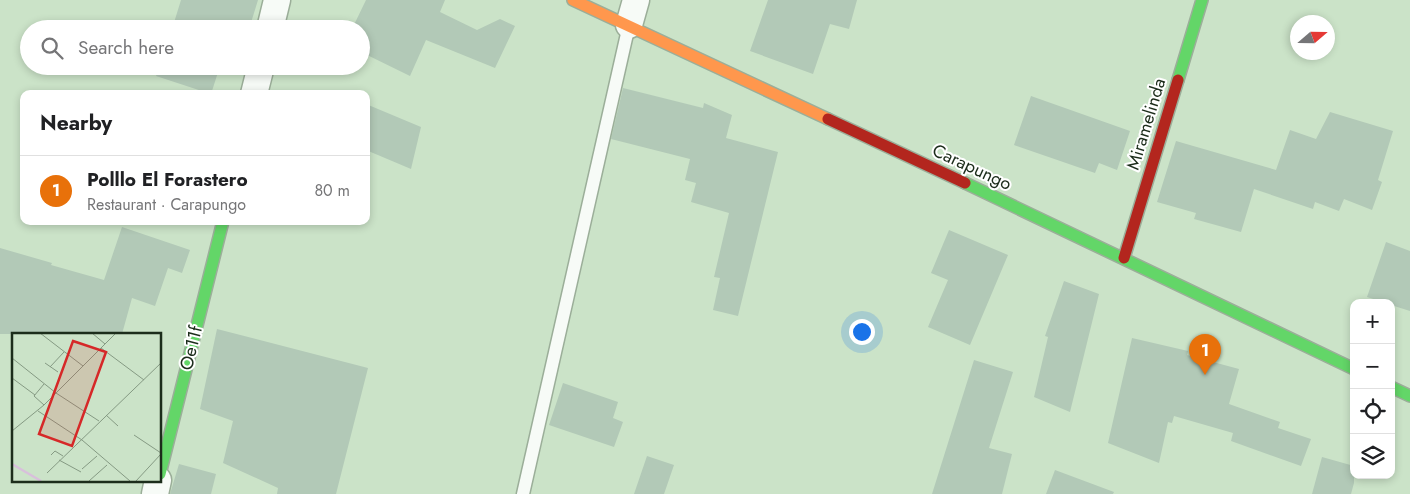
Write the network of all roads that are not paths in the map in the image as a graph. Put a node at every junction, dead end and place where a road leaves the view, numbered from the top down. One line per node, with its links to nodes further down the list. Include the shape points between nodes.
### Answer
1 (277, 0): 5 (street)
2 (573, 0): 6 (street, Carapungo)
3 (636, 0): 6 (street)
4 (1202, 0): 10 (street, Miramelinda)
5 (272, 20)
6 (629, 25): 10 (street, Carapungo); 15 (lane)
7 (259, 75): 8 (street)
8 (255, 90)
9 (221, 225): 14 (street, Oe11f)
10 (1124, 258): 11 (street, Carapungo)
11 (1350, 367)
12 (1395, 389): 13 (street)
13 (1410, 396)
14 (161, 470)
15 (523, 494)

